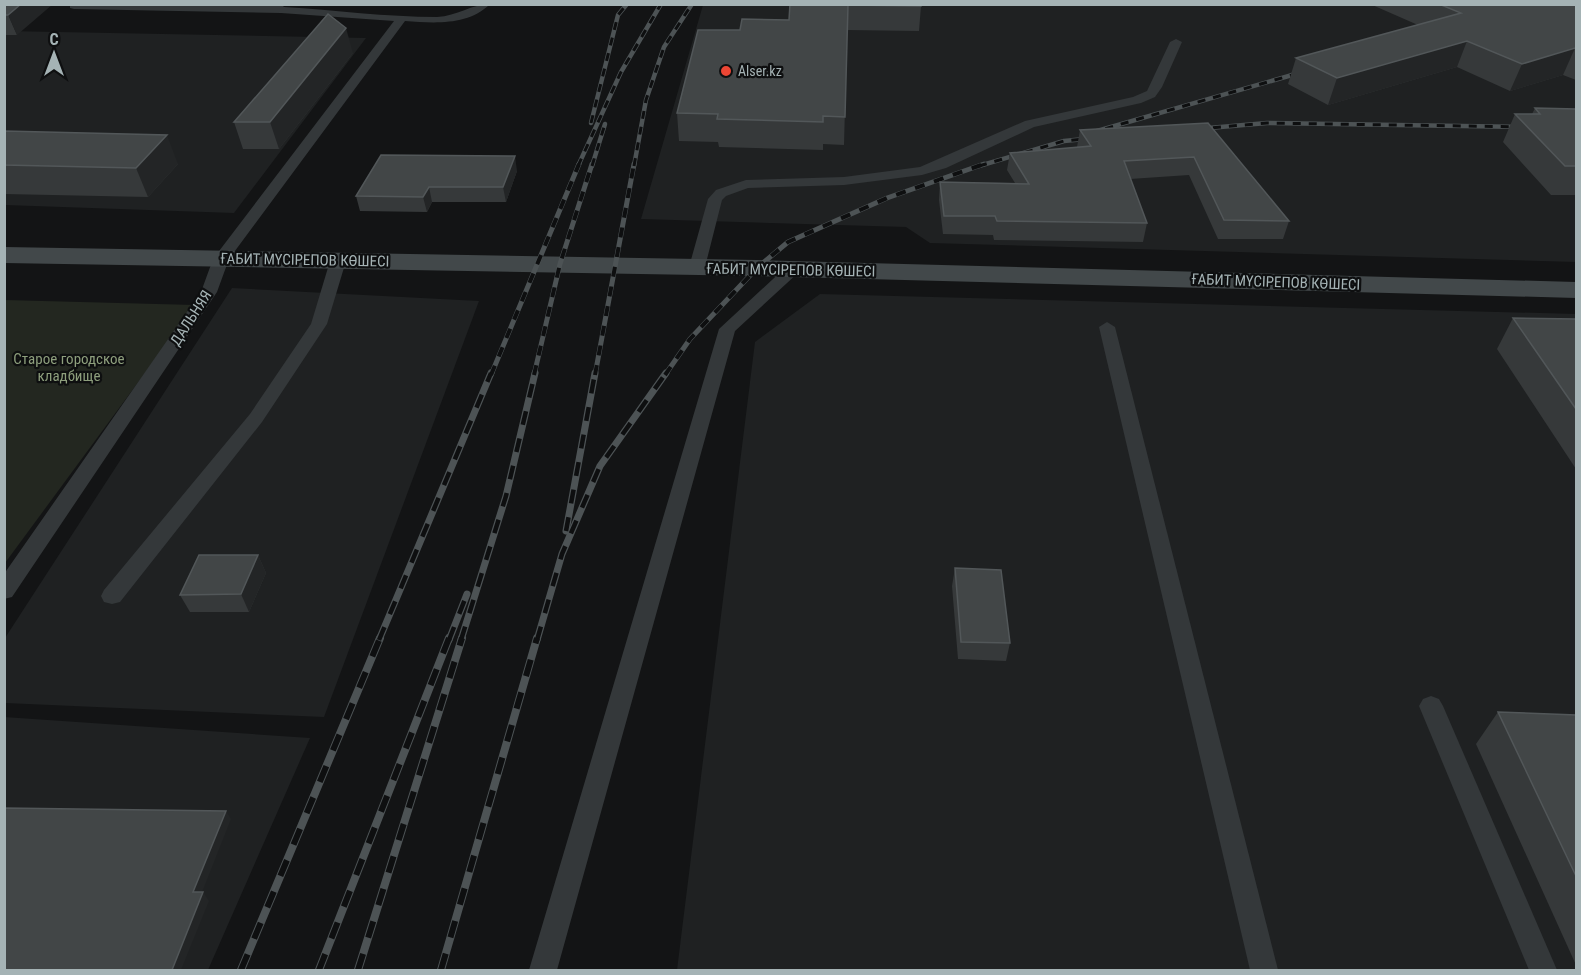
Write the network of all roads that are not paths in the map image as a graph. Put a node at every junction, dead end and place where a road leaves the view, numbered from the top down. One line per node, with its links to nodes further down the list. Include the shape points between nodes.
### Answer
1 (485, 4): 4 (lane, via 457,18)
2 (74, 6): 3 (lane)
3 (277, 7): 4 (lane)
4 (401, 19): 7 (lane, ДАЛЬНЯЯ)
5 (1176, 42): 9 (lane, via 1151,94 1030,124 942,165 869,179 746,184 721,193 715,199)
6 (4, 255): 7 (main road, ҒАБИТ МҮСІРЕПОВ КӨШЕСІ)
7 (221, 259): 8 (main road, ҒАБИТ МҮСІРЕПОВ КӨШЕСІ); 13 (lane, ДАЛЬНЯЯ, via 209,292)
8 (338, 261): 9 (main road, ҒАБИТ МҮСІРЕПОВ КӨШЕСІ); 14 (lane, via 319,324 268,399)
9 (697, 267): 10 (main road, ҒАБИТ МҮСІРЕПОВ КӨШЕСІ)
10 (793, 269): 11 (main road, ҒАБИТ МҮСІРЕПОВ КӨШЕСІ); 16 (lane, via 727,329)
11 (1576, 290)
12 (1107, 327): 17 (lane)
13 (4, 591)
14 (112, 596)
15 (1431, 706): 18 (lane)
16 (543, 970)
17 (1264, 970)
18 (1544, 970)

